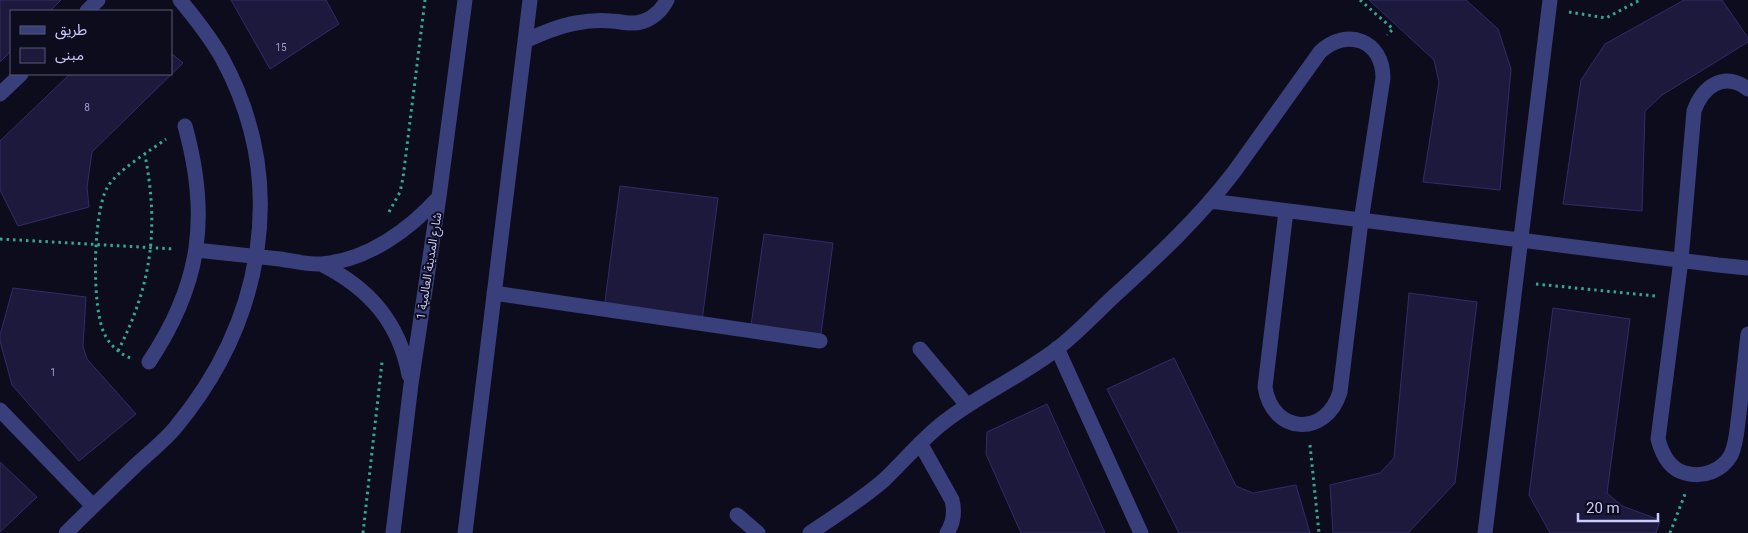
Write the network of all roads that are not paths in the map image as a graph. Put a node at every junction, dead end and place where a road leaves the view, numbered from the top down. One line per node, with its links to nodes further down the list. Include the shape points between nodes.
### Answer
1 (98, 0): 7 (street)
2 (180, 0): 19 (street, via 222,58 252,136 259,177 261,220)
3 (464, 0): 13 (street, شارع المدينة العالمية 1)
4 (530, 0): 8 (street)
5 (667, 0): 8 (street, via 655,16 644,21 577,22)
6 (1549, 5): 17 (street)
7 (87, 10)
8 (525, 41): 23 (street)
9 (20, 75): 11 (street)
10 (1748, 89): 20 (street, via 1730,82 1718,83 1698,99 1694,110)
11 (0, 94)
12 (185, 126): 18 (street, via 194,156 198,187)
13 (439, 197): 21 (street, via 424,214 387,241 351,257); 29 (street, شارع المدينة العالمية 1)
14 (1210, 201): 15 (street); 16 (street, via 1320,52 1336,40 1346,38 1366,43 1380,58 1383,68); 26 (street, via 1164,251)
15 (1286, 211): 16 (street); 16 (street, via 1265,387 1270,407 1286,421 1297,424 1319,421 1329,414 1340,392)
16 (1361, 221): 17 (street)
17 (1521, 240): 20 (street); 42 (street)
18 (196, 250): 19 (street); 28 (street, via 179,309)
19 (257, 256): 21 (street); 33 (street, via 234,333 197,399 174,430)
20 (1681, 260): 22 (street); 24 (street, via 1658,439 1665,459 1682,472 1704,474 1718,468 1730,457 1734,447)
21 (321, 264): 29 (street, via 360,288 389,321 400,341)
22 (1748, 268)
23 (494, 293): 25 (street); 37 (street)
24 (1748, 334)
25 (820, 341)
26 (1057, 348): 30 (street, via 1026,371); 41 (street)
27 (920, 349): 30 (street)
28 (149, 362)
29 (411, 384): 36 (street, شارع المدينة العالمية 1)
30 (967, 405): 32 (street)
31 (0, 410): 33 (street)
32 (920, 443): 39 (street, via 862,498); 40 (street, via 952,500 953,520)
33 (93, 506): 35 (street)
34 (737, 515): 38 (street)
35 (66, 533)
36 (394, 533)
37 (465, 533)
38 (758, 533)
39 (810, 533)
40 (947, 533)
41 (1141, 533)
42 (1485, 533)

